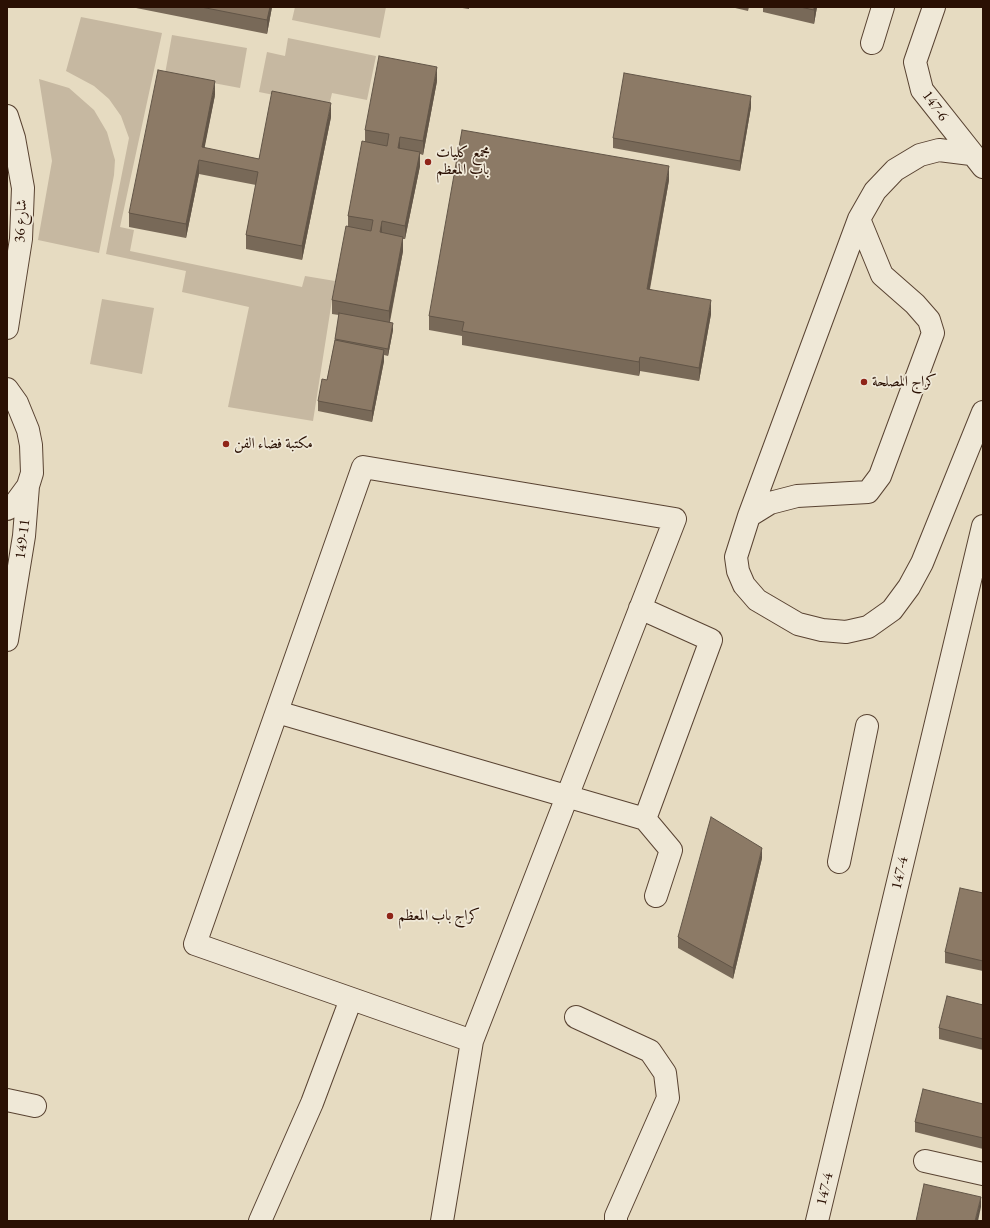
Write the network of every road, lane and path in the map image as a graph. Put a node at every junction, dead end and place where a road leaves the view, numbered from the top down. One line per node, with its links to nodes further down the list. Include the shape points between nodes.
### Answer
1 (883, 7): 3 (street)
2 (934, 7): 5 (street, 147-6, via 915,62 922,90)
3 (872, 43)
4 (7, 116): 7 (street, شارع 36, via 14,138 23,188 21,239)
5 (977, 160): 6 (street, via 939,150 920,155 895,170 875,192)
6 (859, 219): 12 (street); 12 (street, via 882,275 916,304 929,320 934,333 880,476 868,492 796,496 770,504)
7 (7, 328)
8 (7, 389): 10 (street, 149-11, via 17,403 28,430 32,473)
9 (983, 412): 12 (street, via 922,563 892,610 868,628 846,632 798,624 757,600 744,585 736,557)
10 (28, 486): 11 (street, via 14,505); 15 (street, 149-11, via 24,536)
11 (7, 508)
12 (749, 516)
13 (983, 526): 32 (street, 147-4)
14 (640, 608): 16 (street, via 675,519 363,467); 18 (street); 19 (street, via 711,640)
15 (7, 640)
16 (277, 712): 18 (street); 22 (street, via 195,944)
17 (867, 726): 20 (street)
18 (567, 796): 19 (street); 24 (street)
19 (645, 819): 21 (street, via 671,850)
20 (839, 862)
21 (656, 896)
22 (351, 999): 24 (street); 29 (street, via 312,1103)
23 (576, 1017): 31 (street, via 650,1051 665,1073 668,1098)
24 (472, 1041): 30 (street)
25 (7, 1100): 26 (street)
26 (35, 1106)
27 (925, 1161): 28 (street)
28 (983, 1174)
29 (260, 1221)
30 (442, 1221)
31 (616, 1221)
32 (817, 1221)

